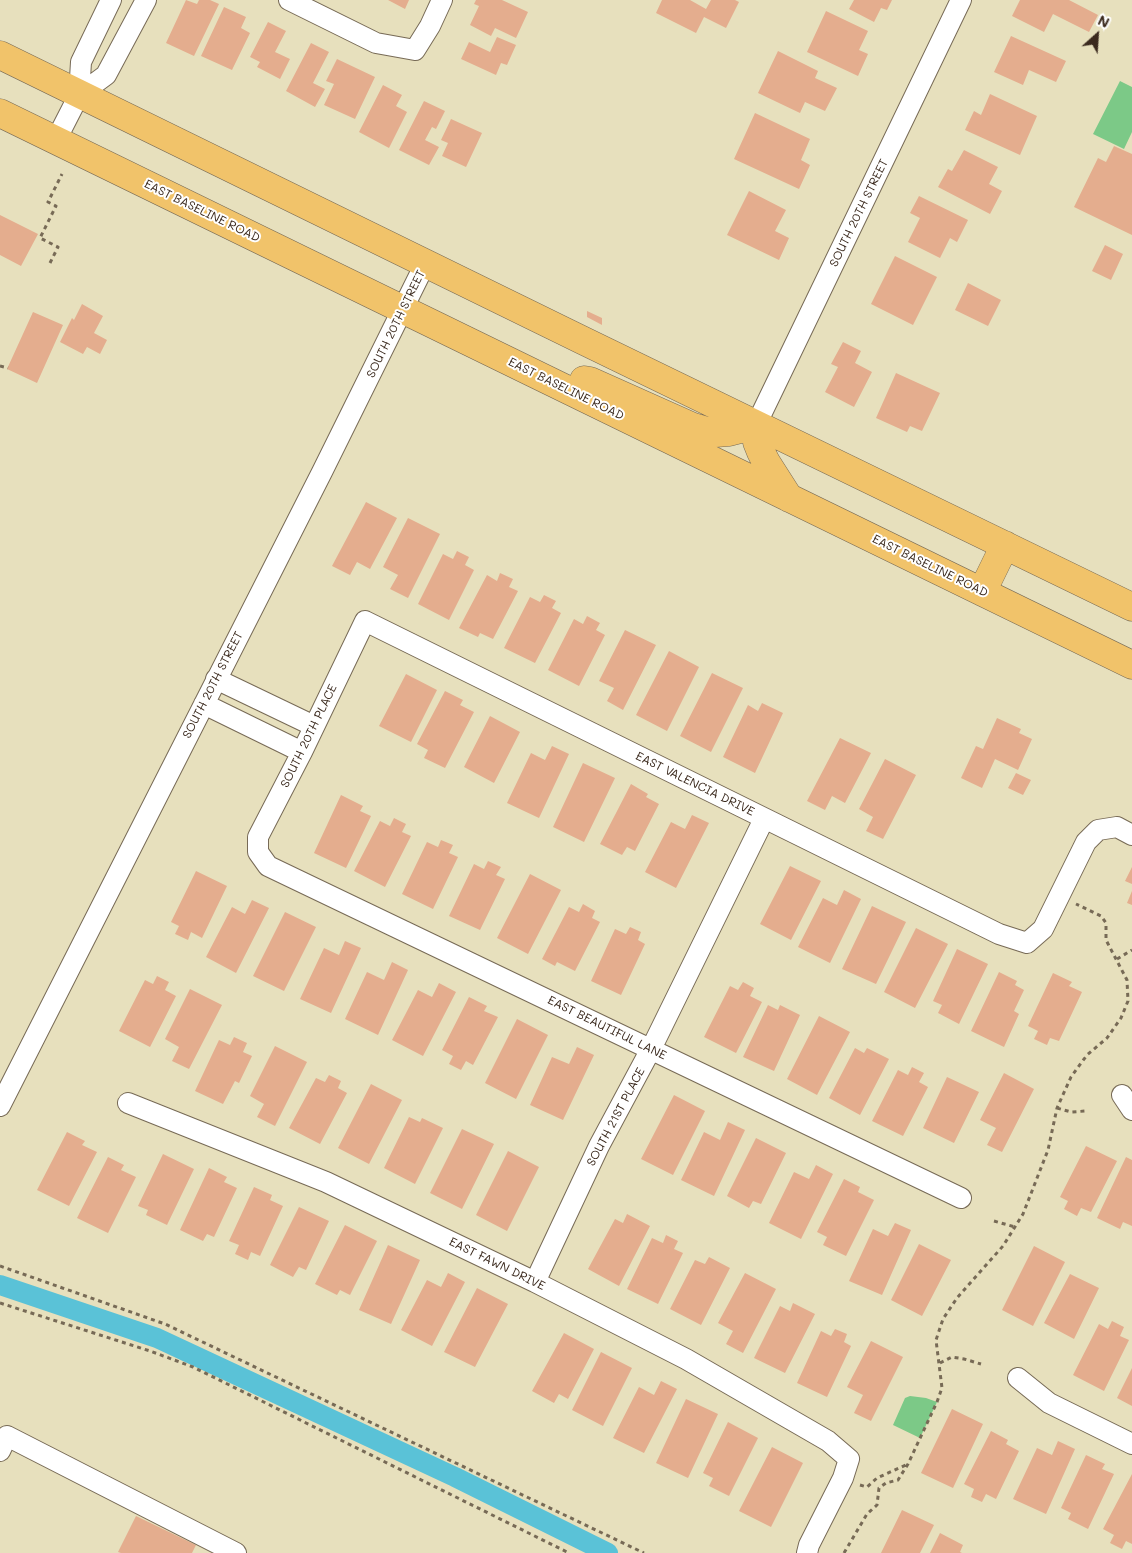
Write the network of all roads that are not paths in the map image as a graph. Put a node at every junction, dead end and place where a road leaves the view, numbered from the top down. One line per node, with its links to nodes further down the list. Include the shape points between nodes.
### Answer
1 (289, 0): 2 (street, via 376,43 415,50)
2 (442, 0)
3 (961, 0): 13 (street, SOUTH 20TH STREET)
4 (110, 1): 5 (street); 7 (street, via 81,62)
5 (142, 8): 7 (street, via 106,75)
6 (0, 55): 7 (main road)
7 (79, 94): 9 (street); 10 (main road)
8 (0, 113): 9 (main road, EAST BASELINE ROAD)
9 (56, 140): 11 (main road, EAST BASELINE ROAD)
10 (425, 264): 11 (street, SOUTH 20TH STREET); 13 (main road)
11 (403, 309): 12 (main road, EAST BASELINE ROAD); 20 (street, SOUTH 20TH STREET)
12 (525, 370): 13 (main road, via 590,381 693,427 715,433); 14 (main road, EAST BASELINE ROAD)
13 (756, 425): 14 (main road, via 761,452); 15 (main road)
14 (789, 498): 16 (main road, EAST BASELINE ROAD)
15 (1005, 545): 16 (main road); 17 (main road)
16 (982, 592): 19 (main road, EAST BASELINE ROAD)
17 (1132, 607)
18 (365, 621): 22 (street, SOUTH 20TH PLACE); 24 (street, EAST VALENCIA DRIVE)
19 (1132, 665)
20 (216, 679): 21 (street, SOUTH 20TH STREET); 22 (street)
21 (204, 704): 23 (street); 29 (street, SOUTH 20TH STREET)
22 (314, 726): 23 (street, SOUTH 20TH PLACE)
23 (302, 752): 26 (street, SOUTH 20TH PLACE, via 258,837)
24 (764, 819): 25 (street, EAST VALENCIA DRIVE, via 999,934 1027,943 1044,929 1086,842 1098,830 1117,827); 27 (street, SOUTH 21ST PLACE)
25 (1132, 835)
26 (258, 852): 27 (street, EAST BEAUTIFUL LANE, via 268,866)
27 (651, 1049): 30 (street, EAST BEAUTIFUL LANE); 31 (street, SOUTH 21ST PLACE, via 599,1146)
28 (128, 1104): 31 (street, EAST FAWN DRIVE, via 326,1182)
29 (0, 1106)
30 (961, 1198)
31 (535, 1282): 36 (street, EAST FAWN DRIVE, via 686,1358 828,1441 849,1459)
32 (1018, 1378): 33 (street, via 1049,1403)
33 (1132, 1444)
34 (0, 1451): 35 (street, via 7,1436)
35 (236, 1553)
36 (808, 1553)

